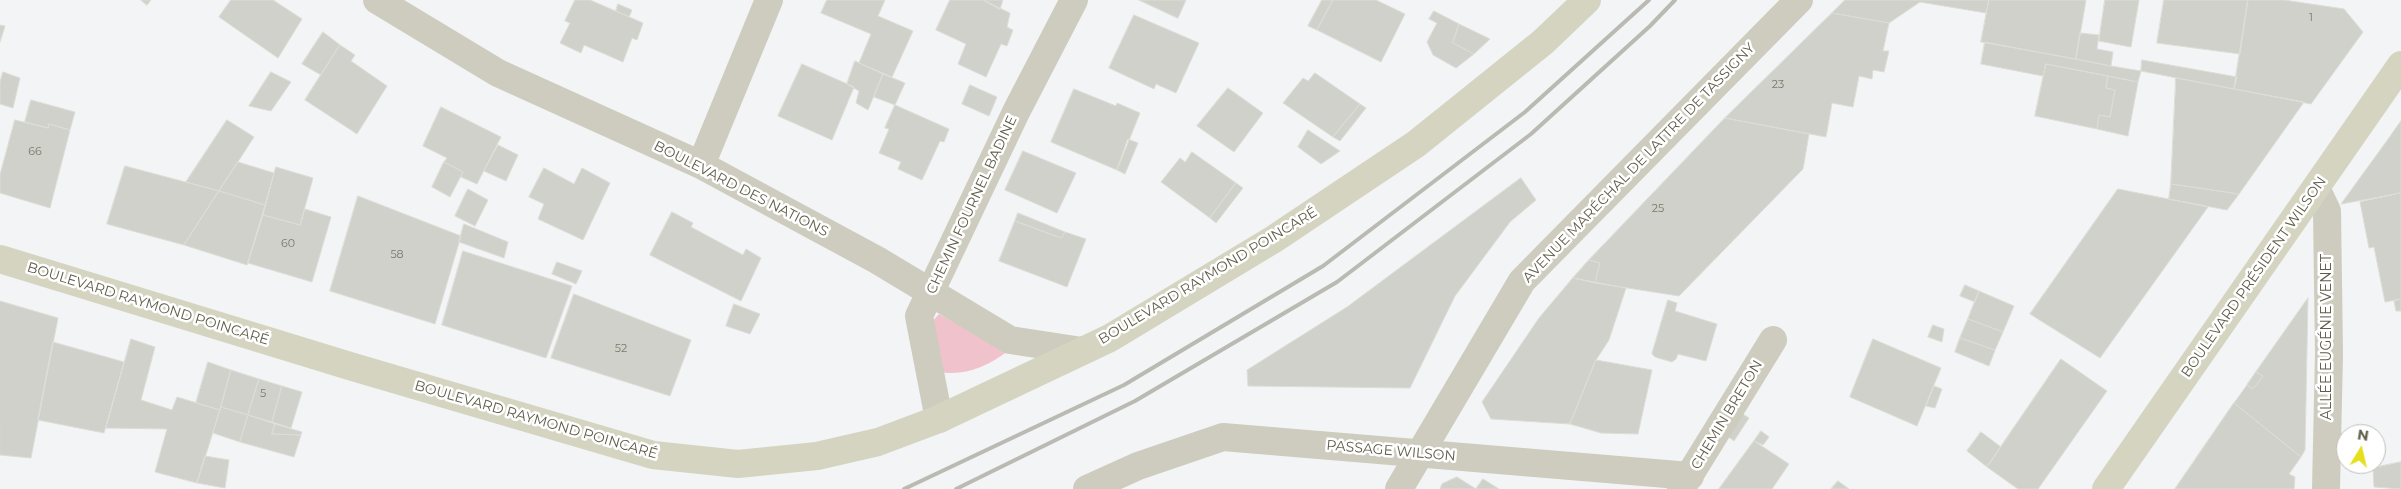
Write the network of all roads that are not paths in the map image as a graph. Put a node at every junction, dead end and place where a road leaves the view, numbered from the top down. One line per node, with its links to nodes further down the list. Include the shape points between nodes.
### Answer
1 (377, 0): 7 (street, BOULEVARD DES NATIONS, via 498,73)
2 (769, 0): 7 (street)
3 (1074, 0): 10 (street, CHEMIN FOURNEL BADINE, via 1016,112)
4 (1587, 0): 12 (main road, BOULEVARD RAYMOND POINCARÉ, via 1543,42 1416,144 1274,239 1110,338)
5 (1799, 0): 14 (street, AVENUE MARÉCHAL DE LATTRE DE TASSIGNY, via 1522,281)
6 (2401, 65): 8 (main road, BOULEVARD PRÉSIDENT WILSON)
7 (701, 165): 10 (street, BOULEVARD DES NATIONS)
8 (2316, 188): 18 (main road, BOULEVARD PRÉSIDENT WILSON); 19 (street, ALLÉE EUGÉNIE VENET, via 2327,211 2329,354)
9 (0, 259): 13 (main road, BOULEVARD RAYMOND POINCARÉ, via 653,455 738,464 817,456 878,442)
10 (931, 292): 12 (street, BOULEVARD DES NATIONS, via 1010,340); 13 (street, CHEMIN FOURNEL BADINE, via 919,316)
11 (1773, 340): 15 (street, CHEMIN BRETON)
12 (1082, 351): 13 (main road, BOULEVARD RAYMOND POINCARÉ)
13 (939, 419)
14 (1418, 454): 15 (street, PASSAGE WILSON); 16 (street, PASSAGE WILSON, via 1223,437 1138,466); 17 (street, AVENUE MARÉCHAL DE LATTRE DE TASSIGNY)
15 (1687, 485)
16 (1088, 489)
17 (1399, 489)
18 (2106, 489)
19 (2326, 489)

